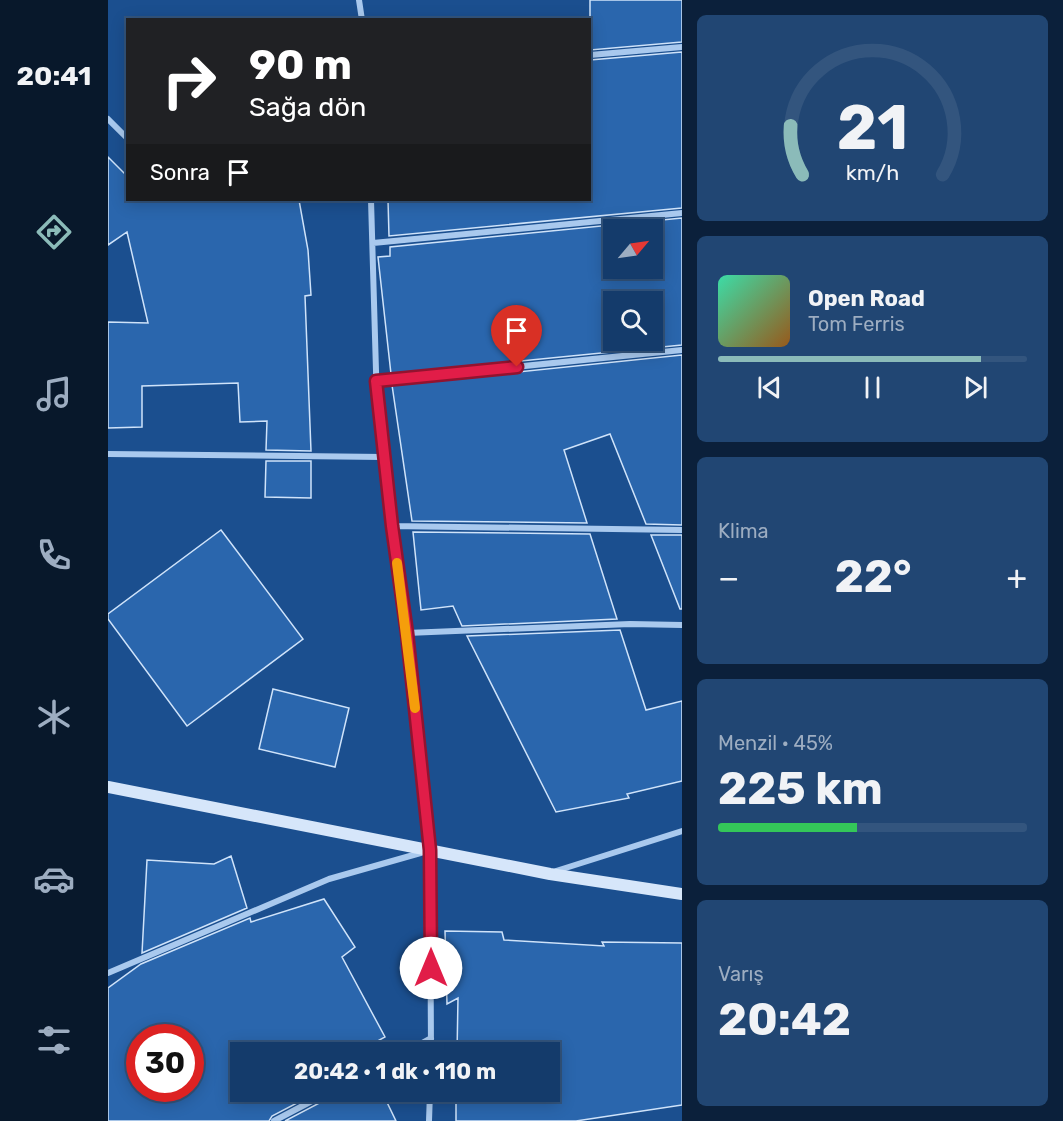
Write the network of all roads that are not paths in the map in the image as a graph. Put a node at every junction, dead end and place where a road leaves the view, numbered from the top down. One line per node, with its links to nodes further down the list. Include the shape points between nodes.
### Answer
1 (359, 0): 2 (street)
2 (363, 18)
3 (682, 47): 4 (street)
4 (591, 55)
5 (108, 119): 6 (street)
6 (126, 137)
7 (371, 201): 9 (street)
8 (682, 213): 9 (street)
9 (373, 243): 11 (street)
10 (682, 350): 11 (street)
11 (376, 381): 13 (street)
12 (108, 454): 13 (street)
13 (383, 457): 14 (street)
14 (392, 526): 15 (street); 17 (street)
15 (682, 530)
16 (682, 625): 17 (street)
17 (407, 633): 20 (street)
18 (108, 787): 20 (main road)
19 (682, 831): 21 (street)
20 (430, 850): 21 (main road); 23 (street, via 329,879); 24 (street)
21 (550, 874): 22 (main road)
22 (682, 894)
23 (108, 972)
24 (431, 1038): 25 (street); 26 (street)
25 (424, 1042)
26 (431, 1042)
27 (310, 1102): 29 (street)
28 (430, 1102): 30 (street)
29 (274, 1121)
30 (429, 1121)

